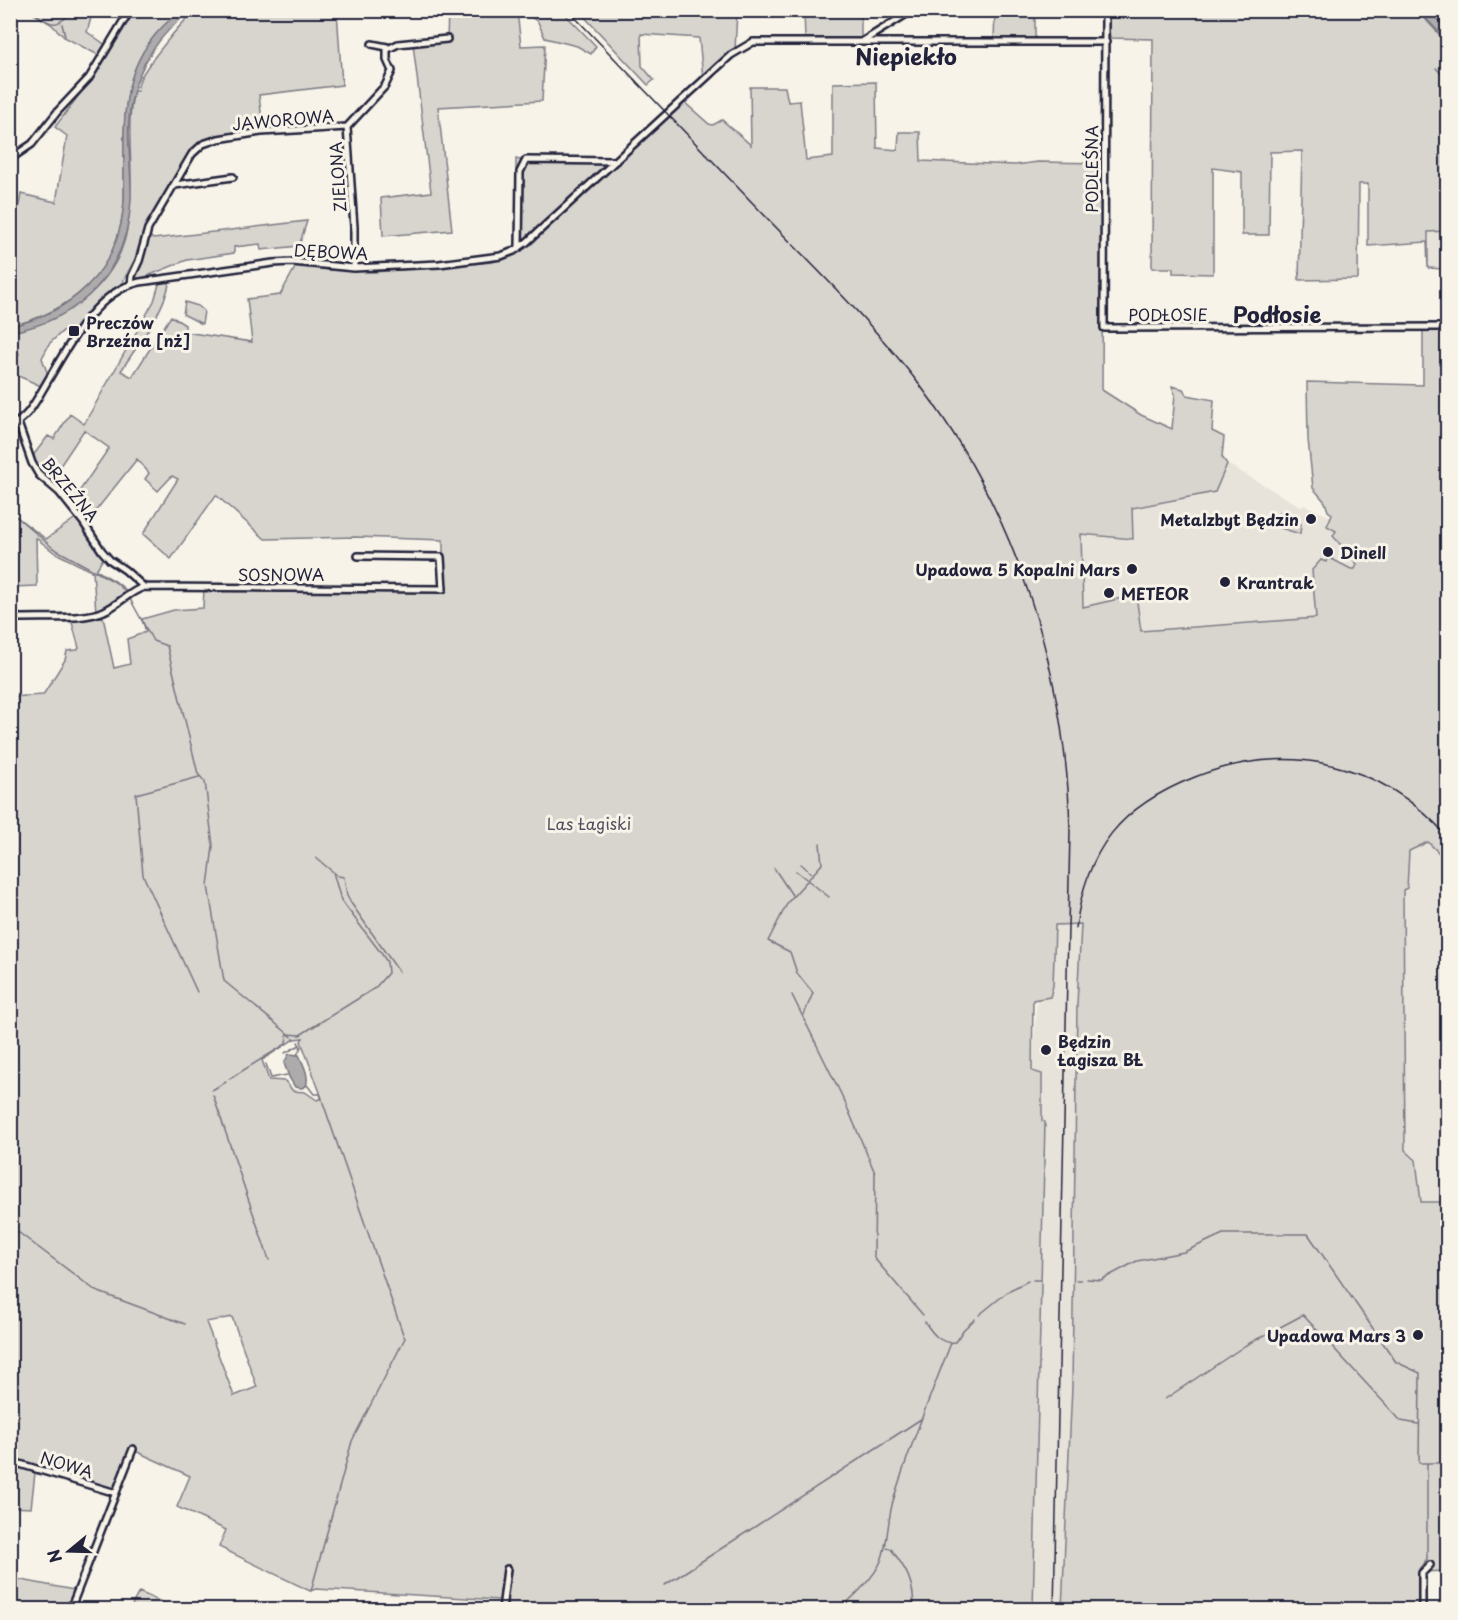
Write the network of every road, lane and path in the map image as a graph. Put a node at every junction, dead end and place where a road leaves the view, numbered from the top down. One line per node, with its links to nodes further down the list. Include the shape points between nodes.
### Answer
1 (130, 10): 10 (street, via 89,78 32,144)
2 (913, 10): 5 (street)
3 (1105, 10): 6 (street, PODLEŚNA)
4 (447, 39): 8 (street, via 398,44)
5 (862, 42): 6 (street); 11 (street, DĘBOWA, via 753,42 693,89)
6 (1106, 42): 18 (street, PODLEŚNA)
7 (372, 44): 8 (street)
8 (388, 49): 9 (street, ZIELONA, via 392,71 388,81)
9 (347, 127): 13 (street, JAWOROWA, via 274,130 209,141 195,150); 15 (street, ZIELONA)
10 (10, 159)
11 (616, 161): 14 (street, DĘBOWA); 14 (street, via 526,160 520,172)
12 (233, 177): 13 (street)
13 (175, 185): 16 (street, JAWOROWA, via 148,229)
14 (519, 248): 15 (street, DĘBOWA, via 489,258)
15 (354, 268): 16 (street, DĘBOWA, via 273,263)
16 (131, 284): 19 (street, DĘBOWA, via 93,314 30,411)
17 (1448, 327): 18 (street, PODŁOSIE)
18 (1104, 328)
19 (18, 423): 20 (street); 22 (street, BRZEŹNA, via 39,476 59,492 110,560)
20 (10, 426)
21 (357, 556): 22 (street, SOSNOWA, via 441,557 443,589)
22 (144, 587): 23 (street, via 95,614)
23 (10, 616)
24 (133, 1449): 26 (street)
25 (10, 1461): 26 (street, NOWA)
26 (116, 1493): 29 (street)
27 (1430, 1565): 31 (street, via 1422,1572)
28 (507, 1569): 30 (street)
29 (70, 1610)
30 (502, 1610)
31 (1422, 1610)

